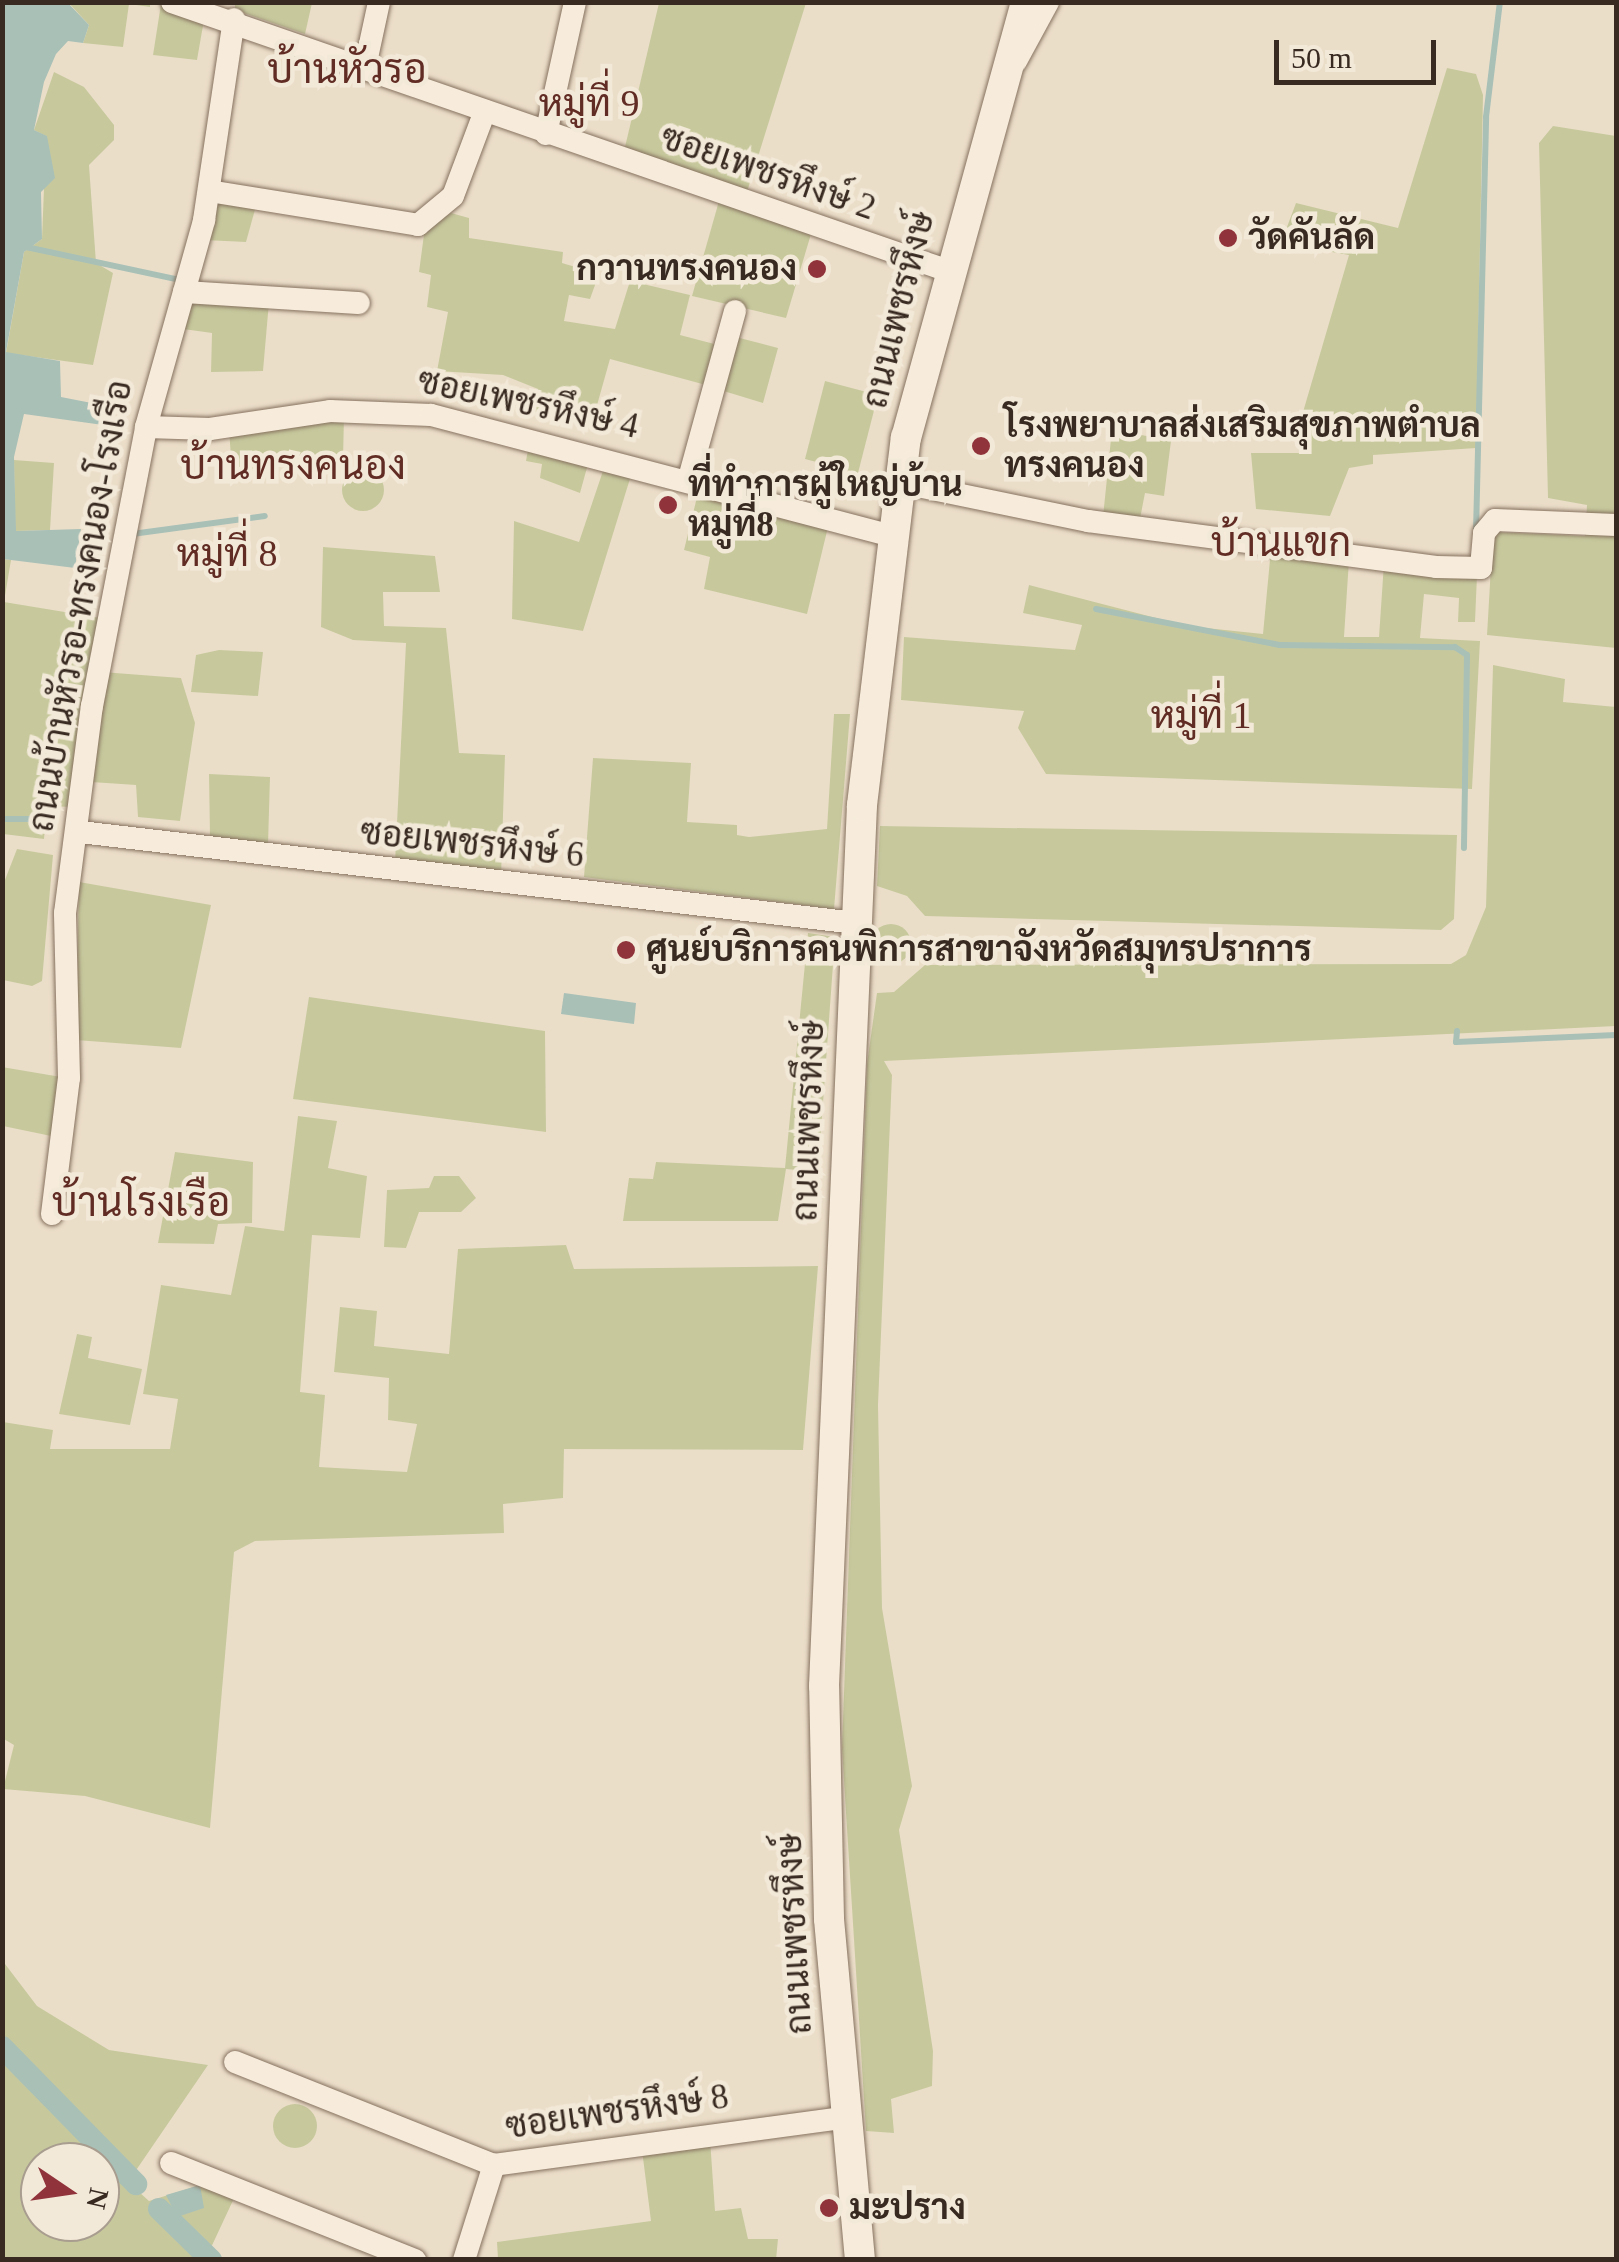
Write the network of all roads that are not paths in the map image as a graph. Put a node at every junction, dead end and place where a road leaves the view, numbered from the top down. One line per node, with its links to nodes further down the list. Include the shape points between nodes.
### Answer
1 (172, 2): 6 (street, ซอยเพชรหึงษ์ 2)
2 (379, 2): 7 (street)
3 (575, 2): 10 (street)
4 (1048, 2): 8 (street)
5 (1022, 14): 8 (main road, ถนนเพชรหึงษ์)
6 (234, 18): 7 (street, ซอยเพชรหึงษ์ 2); 11 (street, ถนนบ้านหัวรอ-ทรงคนอง-โรงเรือ)
7 (365, 67): 9 (street, ซอยเพชรหึงษ์ 2)
8 (1004, 75): 12 (main road, ถนนเพชรหึงษ์)
9 (485, 111): 10 (street, ซอยเพชรหึงษ์ 2); 11 (street, via 453,196 418,225)
10 (546, 134): 12 (street, ซอยเพชรหึงษ์ 2)
11 (209, 191): 13 (street, ถนนบ้านหัวรอ-ทรงคนอง-โรงเรือ)
12 (946, 270): 18 (main road, ถนนเพชรหึงษ์)
13 (184, 292): 14 (street); 16 (street, ถนนบ้านหัวรอ-ทรงคนอง-โรงเรือ)
14 (359, 304)
15 (734, 311): 17 (street)
16 (146, 427): 17 (street, ซอยเพชรหึงษ์ 4, via 403,412 510,428); 21 (street, ถนนบ้านหัวรอ-ทรงคนอง-โรงเรือ, via 92,706)
17 (689, 478): 20 (street, ซอยเพชรหึงษ์ 4)
18 (898, 482): 19 (street, via 1088,521 1436,568 1481,568 1484,533 1495,520); 20 (main road, ถนนเพชรหึงษ์)
19 (1616, 525)
20 (890, 536): 22 (main road, ถนนเพชรหึงษ์)
21 (80, 832): 22 (street, ซอยเพชรหึงษ์ 6); 23 (street, ถนนบ้านหัวรอ-ทรงคนอง-โรงเรือ, via 65,913 70,1078)
22 (856, 923): 25 (main road, ถนนเพชรหึงษ์, via 824,1686 830,1920)
23 (52, 1214)
24 (236, 2062): 27 (street, ซอยเพชรหึงษ์ 8)
25 (847, 2117): 27 (street, ซอยเพชรหึงษ์ 8); 30 (main road, ถนนเพชรหึงษ์)
26 (171, 2163): 28 (street)
27 (494, 2165): 29 (street)
28 (415, 2260)
29 (464, 2260)
30 (860, 2260)

